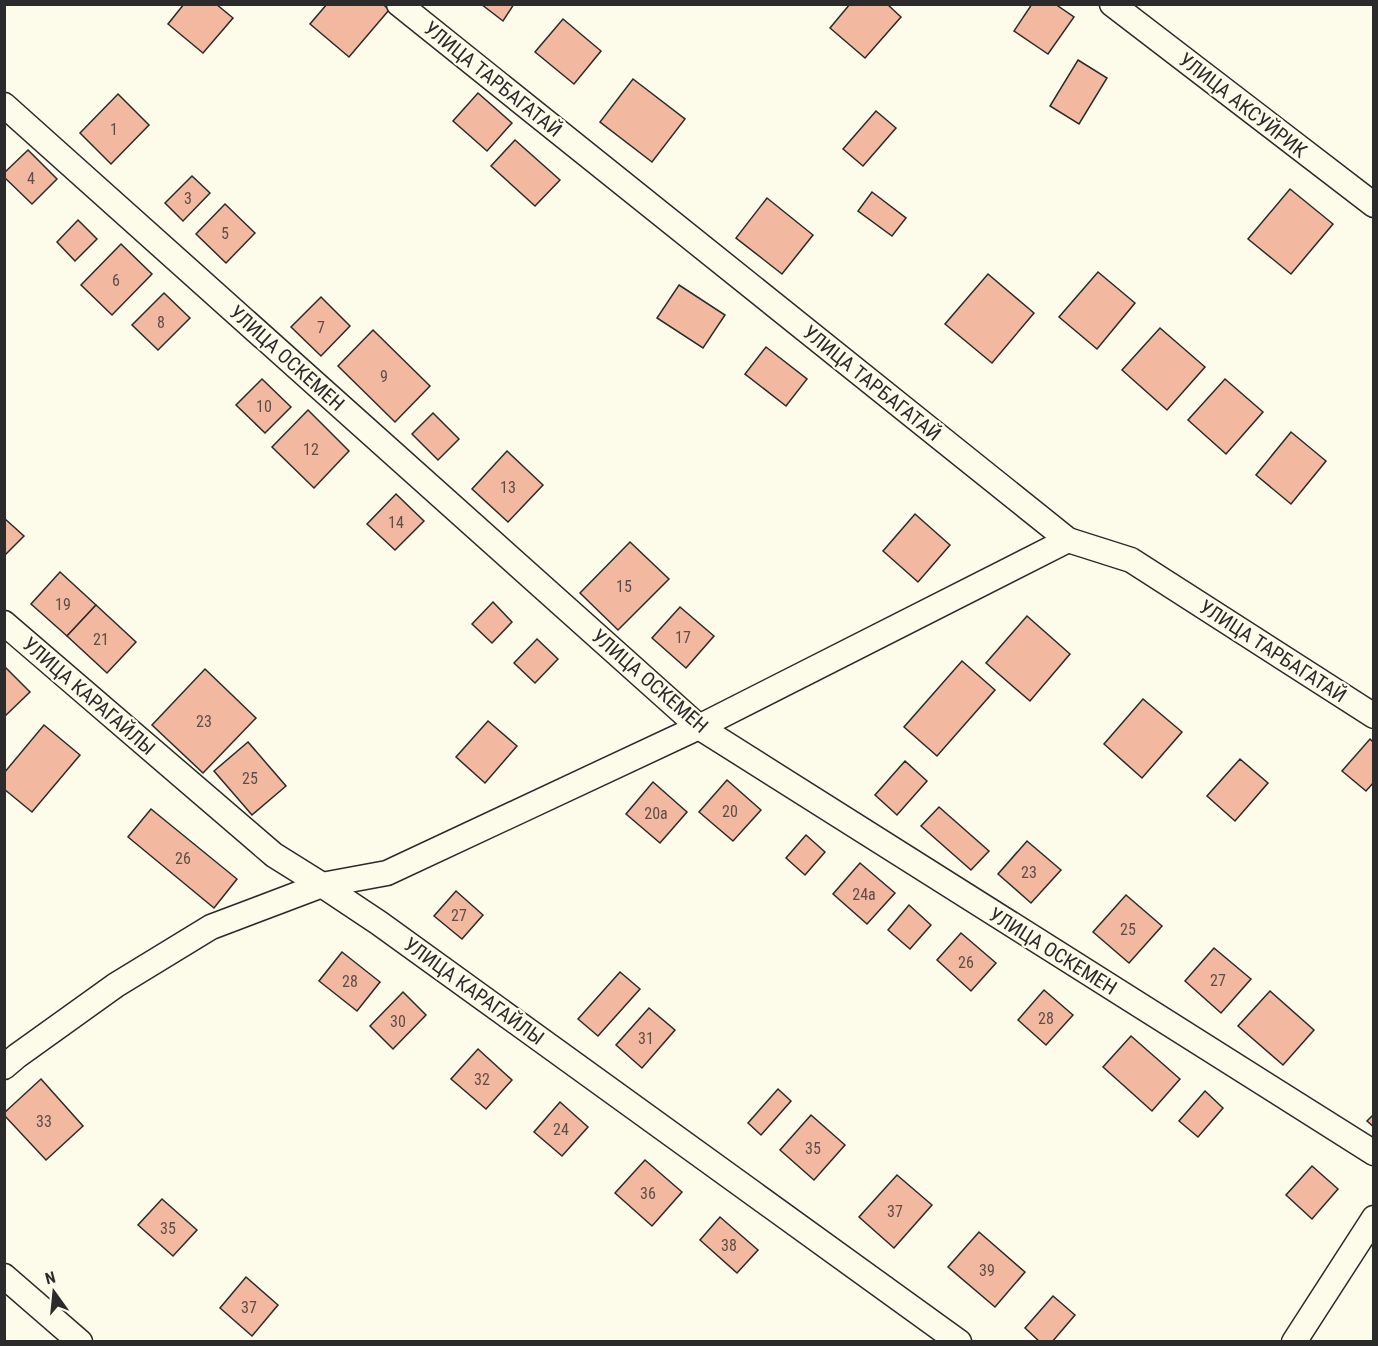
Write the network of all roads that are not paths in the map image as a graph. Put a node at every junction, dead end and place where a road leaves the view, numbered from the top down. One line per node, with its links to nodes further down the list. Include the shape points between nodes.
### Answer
1 (399, 4): 5 (street, УЛИЦА ТАРБАГАТАЙ)
2 (1112, 4): 4 (street, УЛИЦА АКСУЙРИК)
3 (4, 105): 8 (street, УЛИЦА ОСКЕМЕН)
4 (1374, 205)
5 (1068, 540): 7 (street, УЛИЦА ТАРБАГАТАЙ, via 1131,560); 8 (street)
6 (4, 623): 9 (street, УЛИЦА КАРАГАЙЛЫ, via 274,855)
7 (1374, 716)
8 (699, 727): 9 (street, via 387,873); 11 (street, УЛИЦА ОСКЕМЕН)
9 (322, 885): 10 (street, via 212,927 116,985); 15 (street, УЛИЦА КАРАГАЙЛЫ)
10 (4, 1067)
11 (1374, 1153)
12 (1374, 1218): 16 (street)
13 (4, 1276): 14 (street)
14 (80, 1341)
15 (959, 1341)
16 (1294, 1341)

